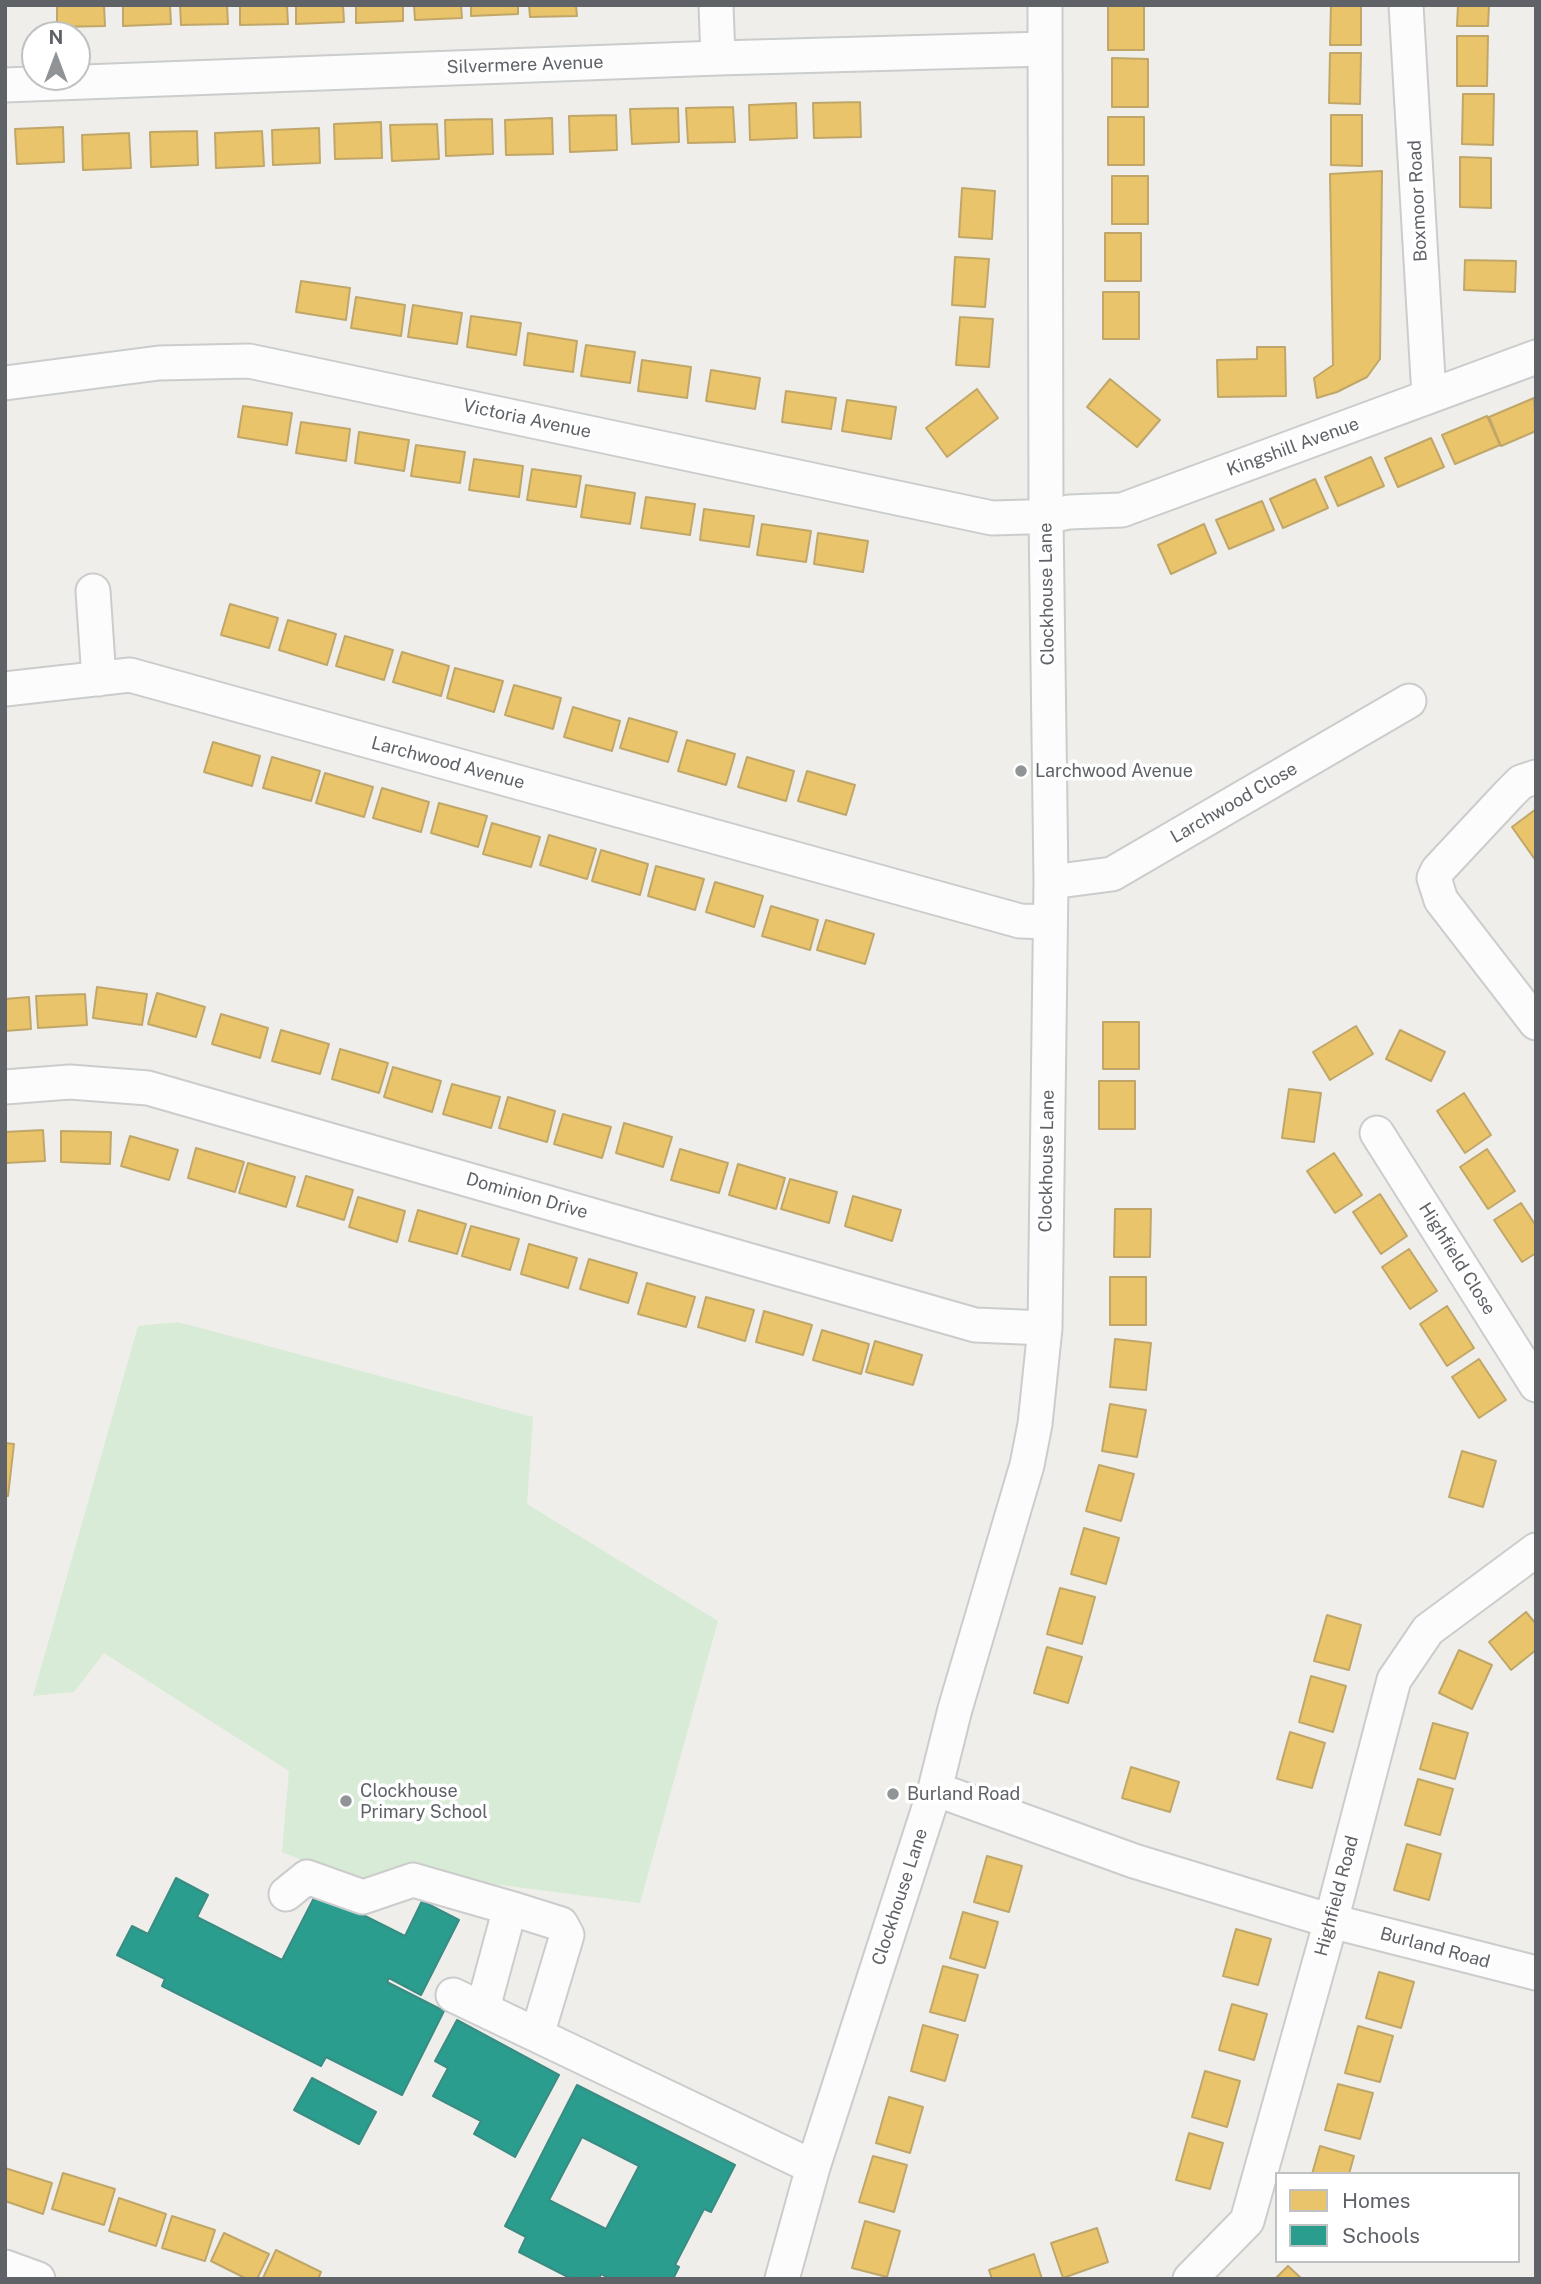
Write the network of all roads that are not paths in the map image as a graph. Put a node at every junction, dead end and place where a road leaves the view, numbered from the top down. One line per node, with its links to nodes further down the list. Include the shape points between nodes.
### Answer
1 (716, 5): 5 (street)
2 (1045, 5): 4 (street, Clockhouse Lane)
3 (1406, 5): 9 (street, Boxmoor Road)
4 (1045, 49): 5 (street, Silvermere Avenue); 10 (street, Clockhouse Lane)
5 (718, 58): 6 (street, Silvermere Avenue)
6 (5, 85)
7 (1536, 357): 9 (street, Kingshill Avenue)
8 (5, 383): 10 (street, Victoria Avenue, via 159,363 249,360 992,518)
9 (1429, 396): 10 (street, Kingshill Avenue, via 1122,510)
10 (1046, 517): 16 (street, Clockhouse Lane)
11 (93, 591): 12 (street)
12 (99, 679): 13 (street, Larchwood Avenue); 17 (street, Larchwood Avenue, via 130,675 1020,921)
13 (5, 690)
14 (1409, 701): 16 (street, Larchwood Close, via 1112,874)
15 (1536, 776): 18 (street, via 1521,782 1434,878 1441,901)
16 (1051, 882): 17 (street, Clockhouse Lane)
17 (1050, 922): 21 (street, Clockhouse Lane)
18 (1536, 1023)
19 (5, 1087): 21 (street, Dominion Drive, via 70,1082 148,1088 975,1325)
20 (1377, 1133): 22 (street, Highfield Close)
21 (1045, 1328): 24 (street, Clockhouse Lane, via 1027,1465)
22 (1536, 1385)
23 (1536, 1550): 27 (street, Highfield Road, via 1428,1630 1394,1680)
24 (935, 1789): 27 (street, Burland Road, via 1134,1860); 30 (street, Clockhouse Lane)
25 (286, 1894): 26 (street, via 307,1877 363,1897 413,1880)
26 (510, 1908): 29 (street, via 561,1924 567,1935); 29 (street, via 468,2001)
27 (1331, 1921): 28 (street, Burland Road); 34 (street, Highfield Road, via 1247,2221)
28 (1536, 1973)
29 (537, 2035): 30 (street)
30 (813, 2167): 33 (street, Clockhouse Lane)
31 (5, 2267): 32 (street)
32 (38, 2279)
33 (782, 2279)
34 (1189, 2279)

